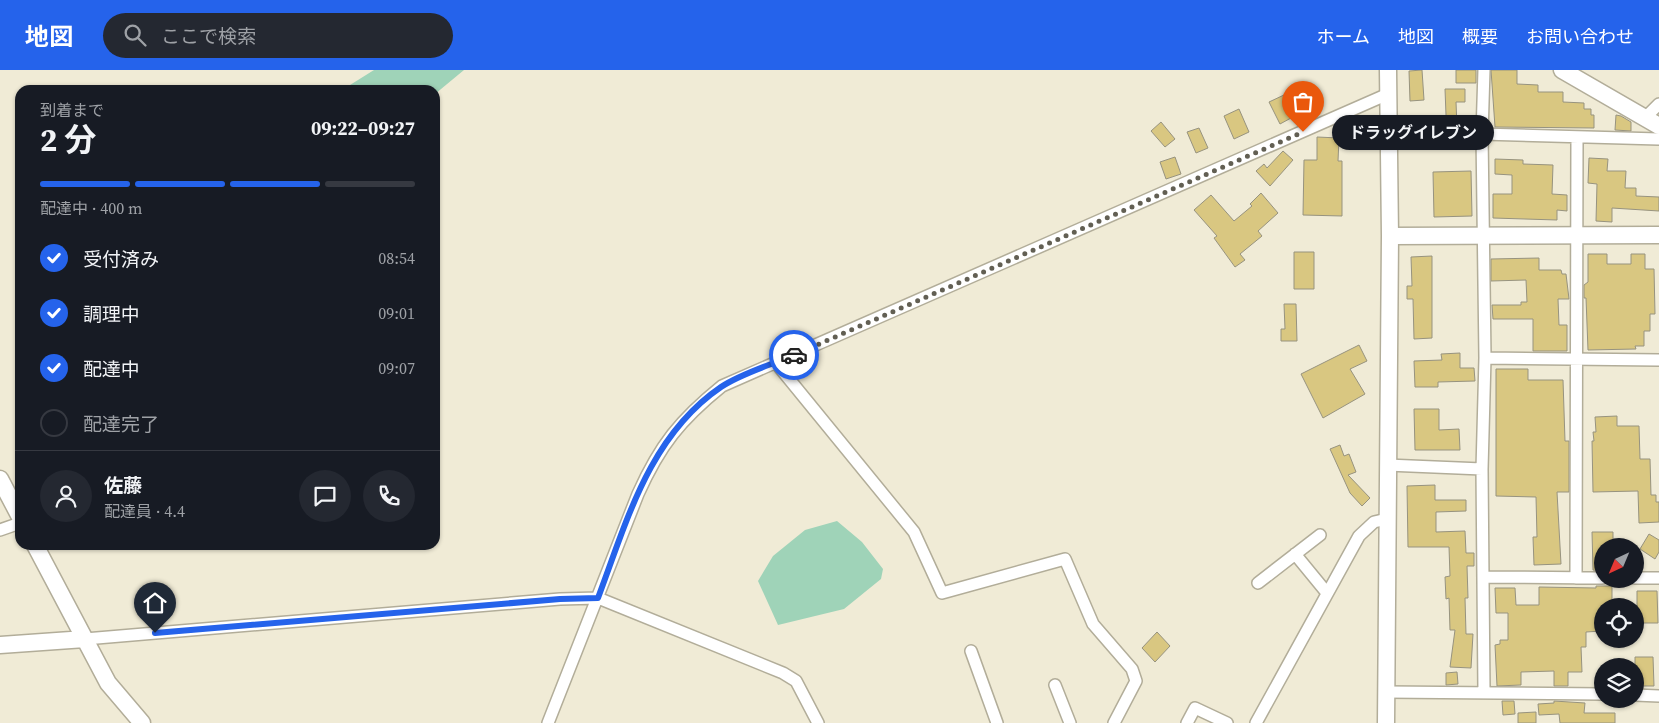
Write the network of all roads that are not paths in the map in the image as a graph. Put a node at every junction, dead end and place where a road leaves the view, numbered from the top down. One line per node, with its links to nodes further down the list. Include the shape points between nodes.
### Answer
1 (1388, 70): 4 (street)
2 (1484, 70): 7 (street)
3 (1562, 70): 6 (street)
4 (1388, 94): 12 (street); 17 (street)
5 (1659, 104): 6 (street)
6 (1652, 122)
7 (1482, 134): 8 (street); 11 (street)
8 (1578, 136): 9 (street); 10 (street)
9 (1659, 139)
10 (1577, 234): 11 (street); 13 (street); 15 (street)
11 (1483, 235): 12 (street); 14 (street)
12 (1390, 236): 18 (street)
13 (1659, 236)
14 (1484, 358): 15 (street); 19 (street)
15 (1575, 359): 16 (street); 29 (street)
16 (1659, 360)
17 (776, 363): 35 (street, via 722,386 673,432 654,458); 50 (street, via 914,532 942,593 1065,559 1093,624 1132,669 1136,681)
18 (1387, 465): 19 (street); 22 (street)
19 (1482, 469): 28 (street)
20 (0, 479): 21 (street)
21 (15, 508)
22 (1387, 519): 34 (street, via 1374,522 1359,536); 40 (street)
23 (15, 525): 24 (street)
24 (0, 530)
25 (1320, 535): 27 (street)
26 (38, 550): 36 (street)
27 (1295, 554): 33 (street); 34 (street)
28 (1484, 577): 29 (street); 41 (street)
29 (1576, 578): 30 (street)
30 (1594, 578)
31 (1644, 578): 32 (street)
32 (1659, 578)
33 (1258, 583)
34 (1327, 593): 53 (street)
35 (598, 598): 36 (street); 46 (street); 47 (street, via 783,673 796,681)
36 (85, 639): 37 (street); 45 (street, via 108,683)
37 (0, 646)
38 (971, 651): 48 (street)
39 (1055, 685): 49 (street)
40 (1386, 692): 41 (street); 54 (street)
41 (1484, 692): 42 (street)
42 (1594, 694)
43 (1644, 695): 44 (street)
44 (1659, 696)
45 (142, 723)
46 (548, 723)
47 (818, 723)
48 (997, 723)
49 (1070, 723)
50 (1114, 723)
51 (1187, 723): 52 (street, via 1195,708)
52 (1226, 723)
53 (1256, 723)
54 (1386, 723)

